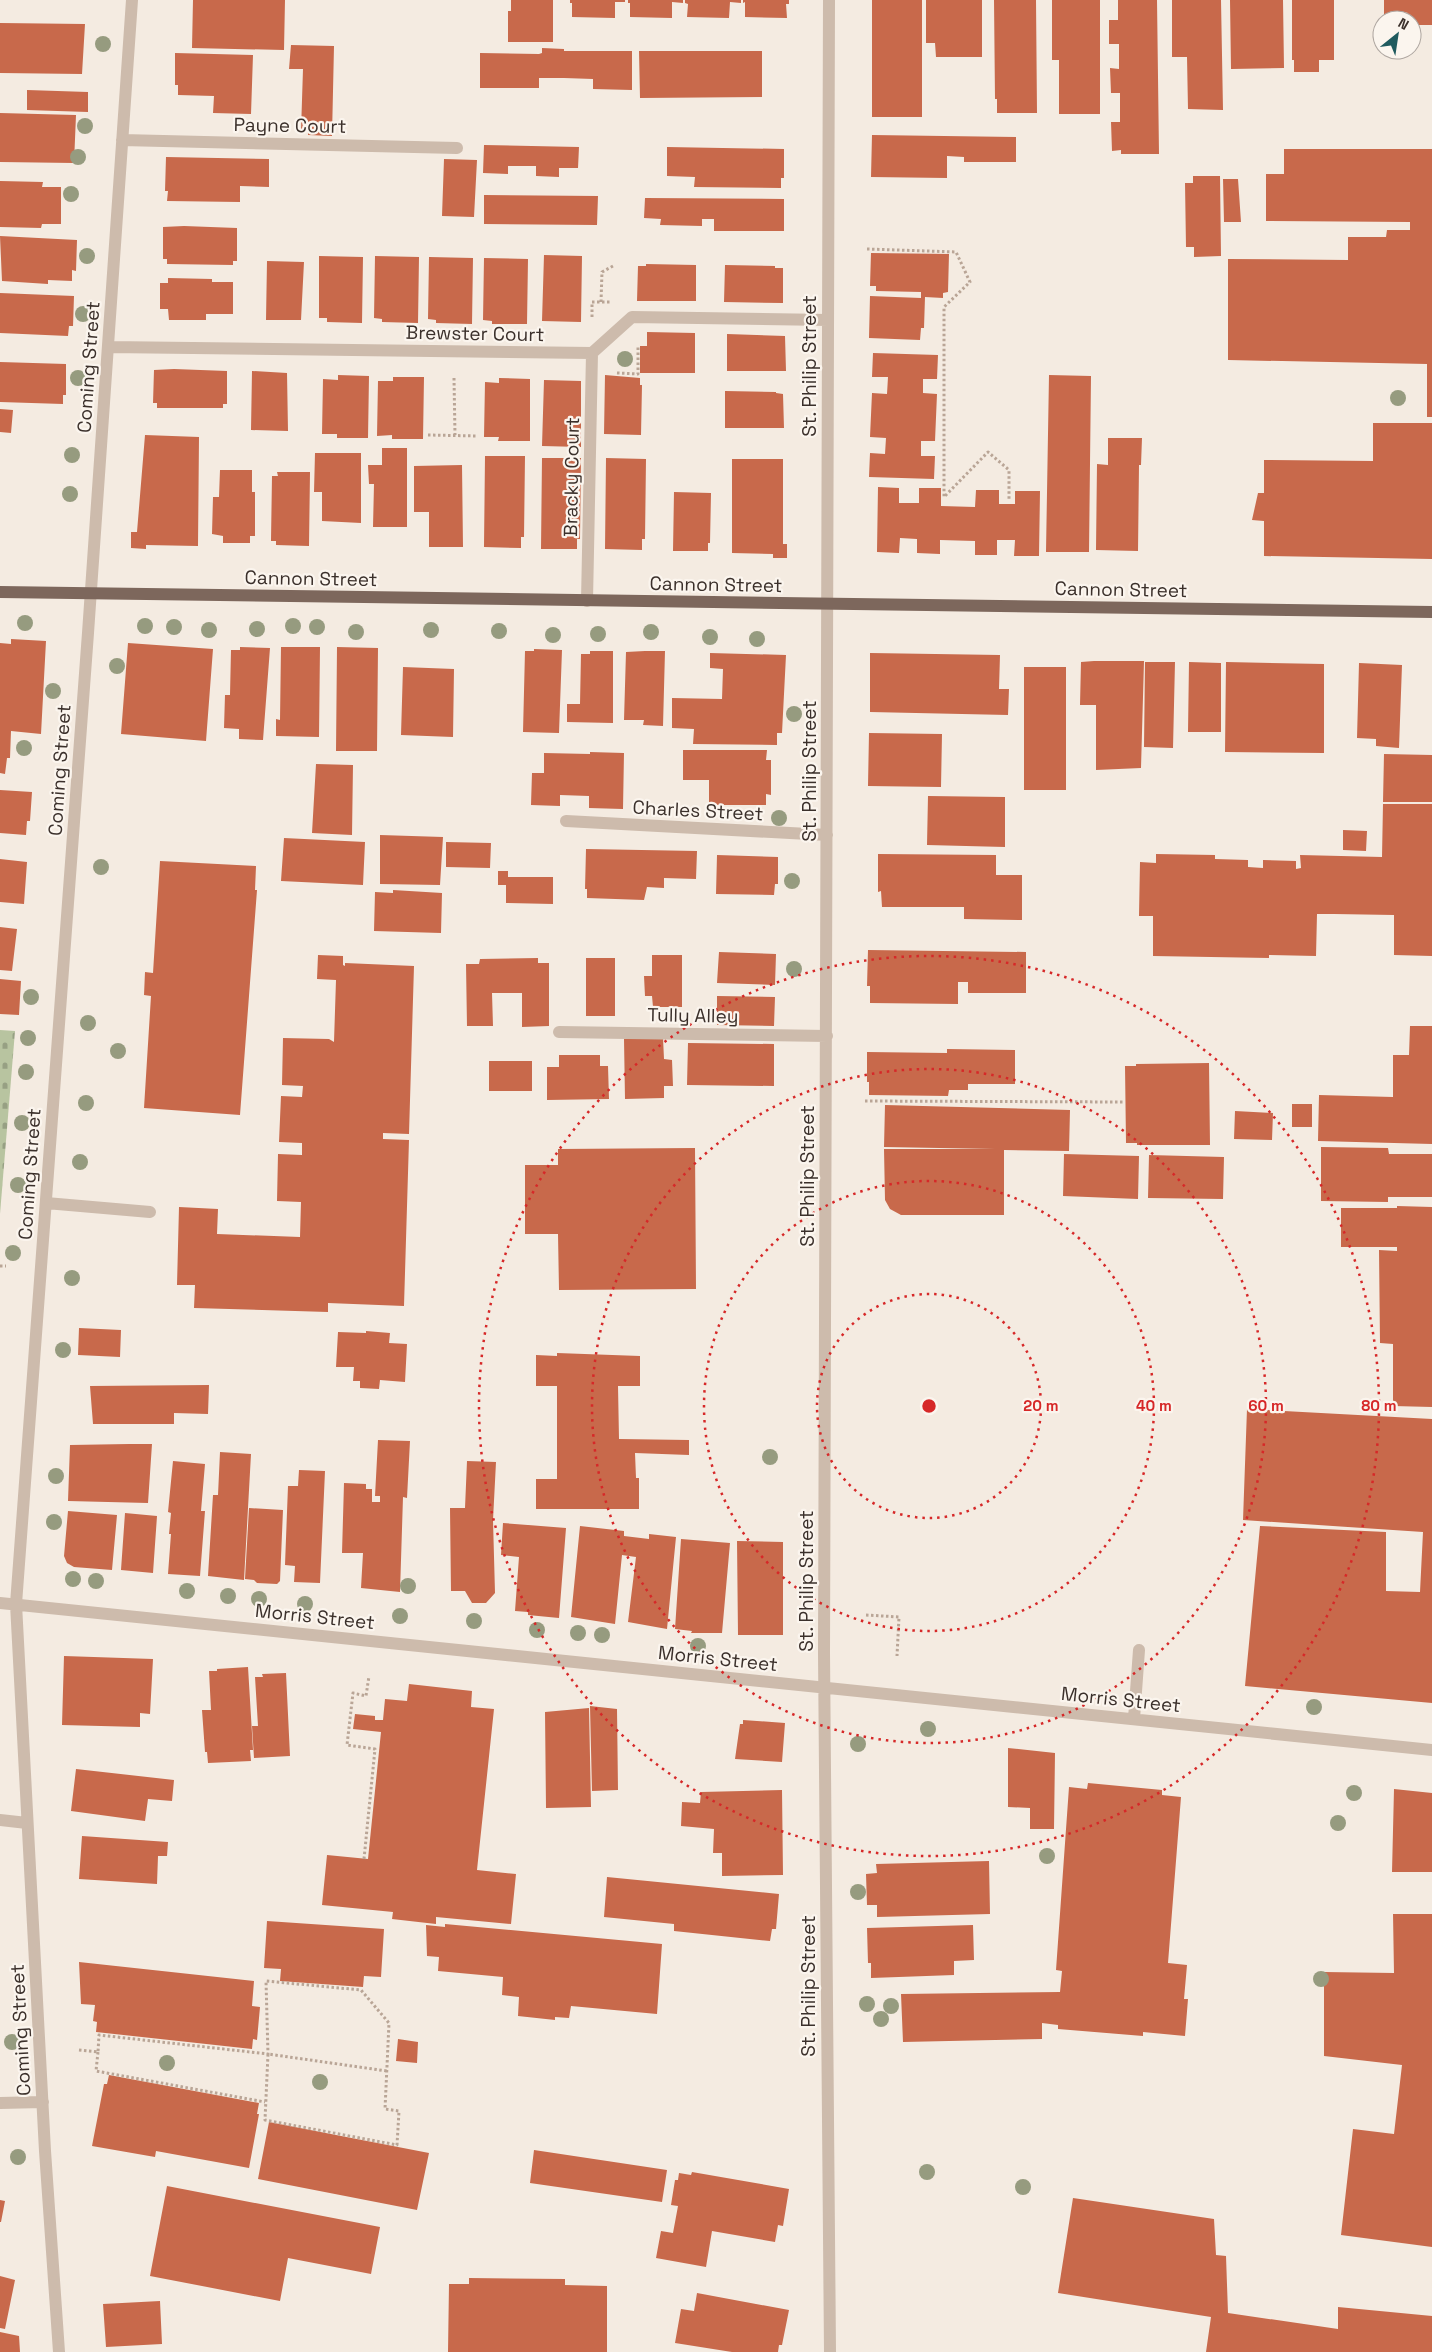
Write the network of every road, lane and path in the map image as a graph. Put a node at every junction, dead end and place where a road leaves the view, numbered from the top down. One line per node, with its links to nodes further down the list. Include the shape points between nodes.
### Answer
1 (132, 0): 3 (street, Coming Street)
2 (829, 0): 10 (street, St. Philip Street)
3 (122, 140): 4 (street, Payne Court); 12 (street, Coming Street)
4 (457, 148)
5 (867, 249): 19 (path, via 956,252 970,282 944,306 944,497 988,452 1009,470)
6 (613, 266): 7 (path, via 602,272)
7 (601, 302): 8 (path); 9 (path, via 592,302)
8 (620, 302)
9 (592, 319)
10 (828, 320): 13 (street, via 632,318); 23 (street, St. Philip Street)
11 (638, 338): 15 (path, via 638,374)
12 (108, 347): 13 (street, Brewster Court); 21 (street, Coming Street)
13 (592, 353): 22 (street, Bracky Court)
14 (454, 372): 17 (path)
15 (611, 373)
16 (428, 435): 17 (path)
17 (455, 436): 18 (path)
18 (478, 436)
19 (1009, 499)
20 (0, 592): 21 (main road, Cannon Street)
21 (91, 593): 22 (main road, Cannon Street); 31 (street, Coming Street)
22 (587, 601): 23 (main road, Cannon Street)
23 (828, 604): 24 (main road, Cannon Street); 26 (street, St. Philip Street)
24 (1432, 612)
25 (566, 821): 26 (street, Charles Street)
26 (827, 835): 28 (street, St. Philip Street)
27 (559, 1032): 28 (street, Tully Alley)
28 (826, 1036): 41 (street, St. Philip Street)
29 (865, 1101): 30 (path)
30 (1125, 1102)
31 (46, 1203): 32 (street); 36 (street, Coming Street)
32 (150, 1212)
33 (0, 1266): 34 (path)
34 (6, 1266)
35 (0, 1602): 36 (street, Morris Street)
36 (16, 1604): 41 (street, Morris Street); 45 (street, Coming Street)
37 (866, 1615): 39 (path, via 899,1617)
38 (1140, 1650): 42 (street)
39 (897, 1656)
40 (369, 1676): 46 (path, via 366,1696 353,1693 347,1745 375,1749)
41 (824, 1687): 42 (street, Morris Street); 55 (street, St. Philip Street)
42 (1134, 1719): 43 (street, Morris Street)
43 (1432, 1750)
44 (0, 1820): 45 (street)
45 (27, 1823): 51 (street, Coming Street)
46 (364, 1859)
47 (79, 2050): 48 (path)
48 (98, 2052): 49 (path, via 99,2035); 52 (path, via 96,2071)
49 (268, 2054): 50 (path); 50 (path, via 266,1981 361,1990 389,2023); 52 (path)
50 (387, 2071): 52 (path, via 385,2109 399,2110 397,2145 264,2120)
51 (43, 2102): 53 (street); 54 (street, Coming Street)
52 (265, 2102)
53 (0, 2103)
54 (58, 2352)
55 (830, 2352)

